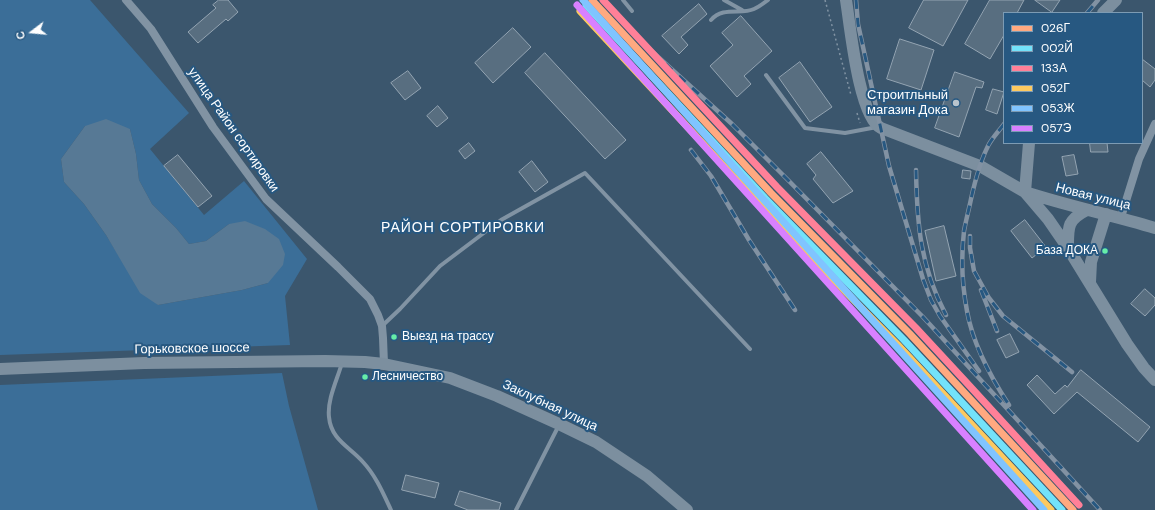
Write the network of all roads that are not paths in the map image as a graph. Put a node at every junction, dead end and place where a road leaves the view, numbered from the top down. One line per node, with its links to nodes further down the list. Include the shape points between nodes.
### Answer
1 (126, 0): 22 (street, улица Район сортировки, via 151,29 213,127 266,199 370,299)
2 (623, 0): 8 (lane)
3 (724, 0): 7 (lane)
4 (768, 0): 7 (lane, via 754,10)
5 (1116, 0): 9 (main road)
6 (845, 2): 13 (main road, via 864,98 873,122)
7 (742, 10): 10 (lane, via 715,15)
8 (632, 11)
9 (1104, 12)
10 (711, 20)
11 (766, 75): 13 (lane, via 805,128 845,133)
12 (1155, 124): 18 (street, via 1139,159)
13 (879, 127): 15 (main road, via 980,166)
14 (1029, 144): 15 (main road)
15 (1025, 192): 16 (main road, Новая улица); 20 (main road)
16 (1087, 210): 17 (main road, Новая улица); 20 (main road, via 1076,215 1071,222)
17 (1106, 214): 18 (main road, Новая улица); 21 (main road, via 1091,262)
18 (1120, 218): 19 (main road, Новая улица)
19 (1155, 228)
20 (1068, 248): 21 (main road)
21 (1090, 282): 27 (main road, via 1128,344)
22 (382, 326): 23 (lane, via 440,266 502,220 585,173); 25 (street, улица Район сортировки)
23 (750, 349)
24 (342, 361): 25 (main road, Горьковское шоссе); 26 (main road, Горьковское шоссе, via 144,363); 29 (lane, via 331,401 330,422 338,439 363,462 376,480)
25 (384, 364): 28 (main road, Заклубная улица, via 450,378)
26 (0, 369)
27 (1155, 380)
28 (559, 424): 30 (lane); 31 (main road, Заклубная улица, via 596,442 647,476)
29 (391, 510)
30 (516, 510)
31 (687, 510)

